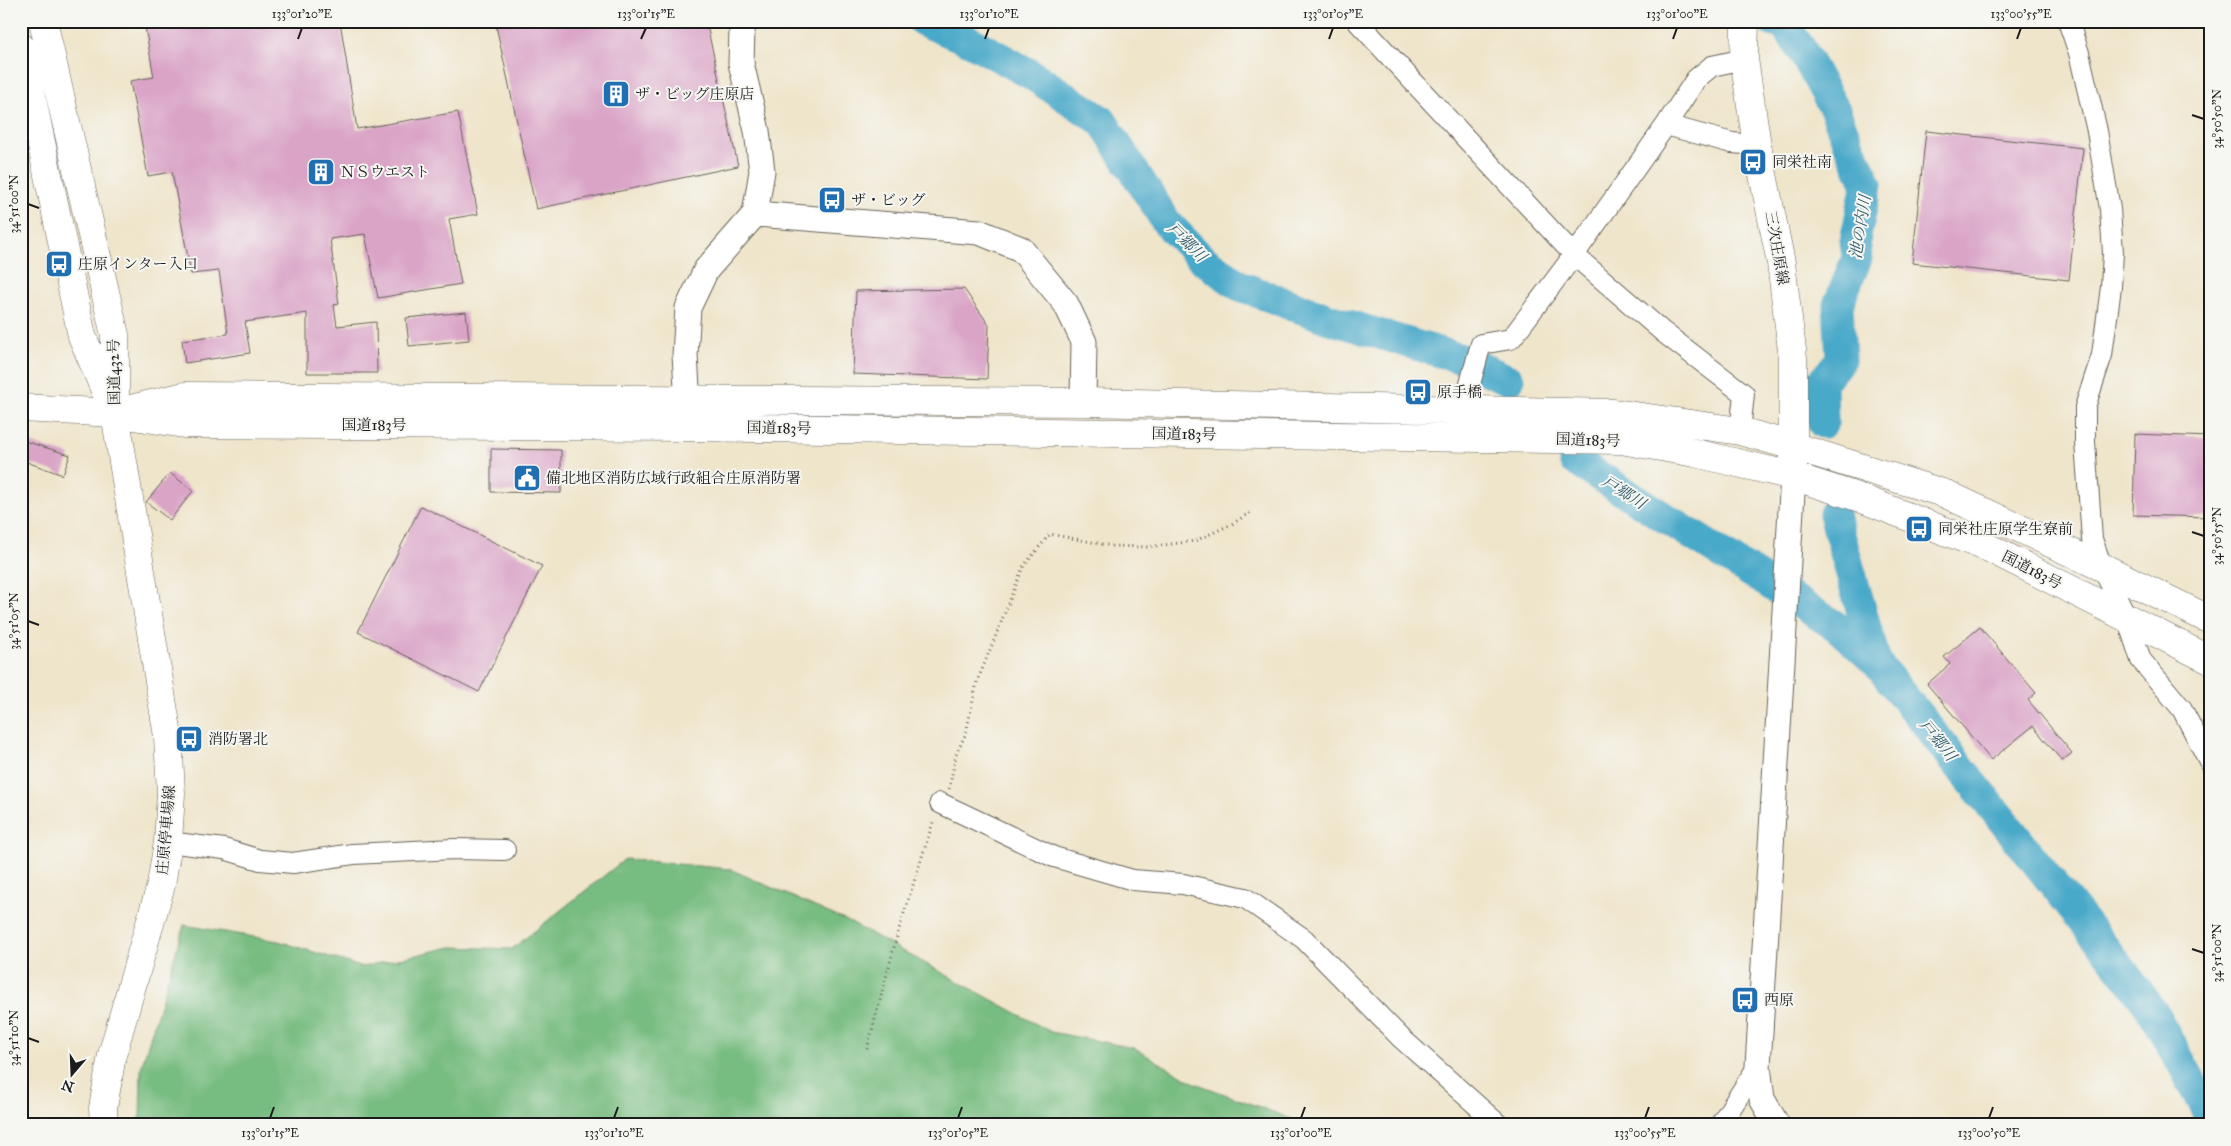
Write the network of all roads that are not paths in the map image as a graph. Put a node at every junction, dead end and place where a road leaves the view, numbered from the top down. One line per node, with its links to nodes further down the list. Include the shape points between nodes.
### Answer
1 (43, 21): 16 (main road, 国道432号, via 115,335)
2 (745, 21): 10 (street, via 741,63 757,131 762,171)
3 (1357, 21): 11 (street)
4 (1745, 21): 7 (main road, 三次庄原線)
5 (2068, 21): 21 (street, via 2097,131 2114,253 2102,355 2085,408 2092,539)
6 (21, 48): 16 (main road, 国道432号, via 82,336)
7 (1744, 59): 8 (street, via 1712,66 1696,79); 9 (main road, 三次庄原線)
8 (1666, 125): 9 (street, via 1732,144); 11 (street)
9 (1757, 145): 19 (main road, 三次庄原線, via 1781,263 1793,358)
10 (754, 214): 12 (street, via 706,270 688,308 685,355); 13 (street, via 979,232 1021,249 1066,304 1084,342)
11 (1574, 255): 15 (street, via 1511,339 1481,344); 18 (street, via 1663,332 1744,394)
12 (689, 398): 13 (main road, 国道183号); 16 (main road, 国道183号, via 184,396); 17 (street)
13 (1083, 402): 15 (main road, 国道183号)
14 (21, 408): 16 (main road, 国道183号)
15 (1463, 409): 18 (main road, 国道183号, via 1614,413)
16 (115, 413): 17 (main road, 国道183号, via 184,424); 27 (main road, 庄原停車場線, via 168,736 171,793)
17 (689, 427): 20 (main road, 国道183号, via 1621,440)
18 (1740, 431): 19 (main road, 国道183号)
19 (1793, 446): 20 (main road, 三次庄原線); 21 (main road, 国道183号, via 1946,494)
20 (1793, 476): 22 (main road, 国道183号, via 1860,498 1991,549); 29 (street)
21 (2102, 567): 22 (street); 23 (main road, 国道183号)
22 (2127, 618): 24 (main road, 国道183号); 25 (street, via 2141,660 2182,709)
23 (2210, 620)
24 (2210, 660)
25 (2210, 763)
26 (940, 803): 31 (street, via 1054,857 1133,880 1183,884 1245,898 1304,940 1401,1038)
27 (168, 842): 28 (street, via 224,848 260,860 293,863 353,854); 30 (main road, 庄原停車場線, via 161,885 112,1055)
28 (505, 850)
29 (1758, 1066): 32 (street); 33 (street, via 1762,1099)
30 (104, 1125)
31 (1499, 1125)
32 (1720, 1125)
33 (1777, 1125)

